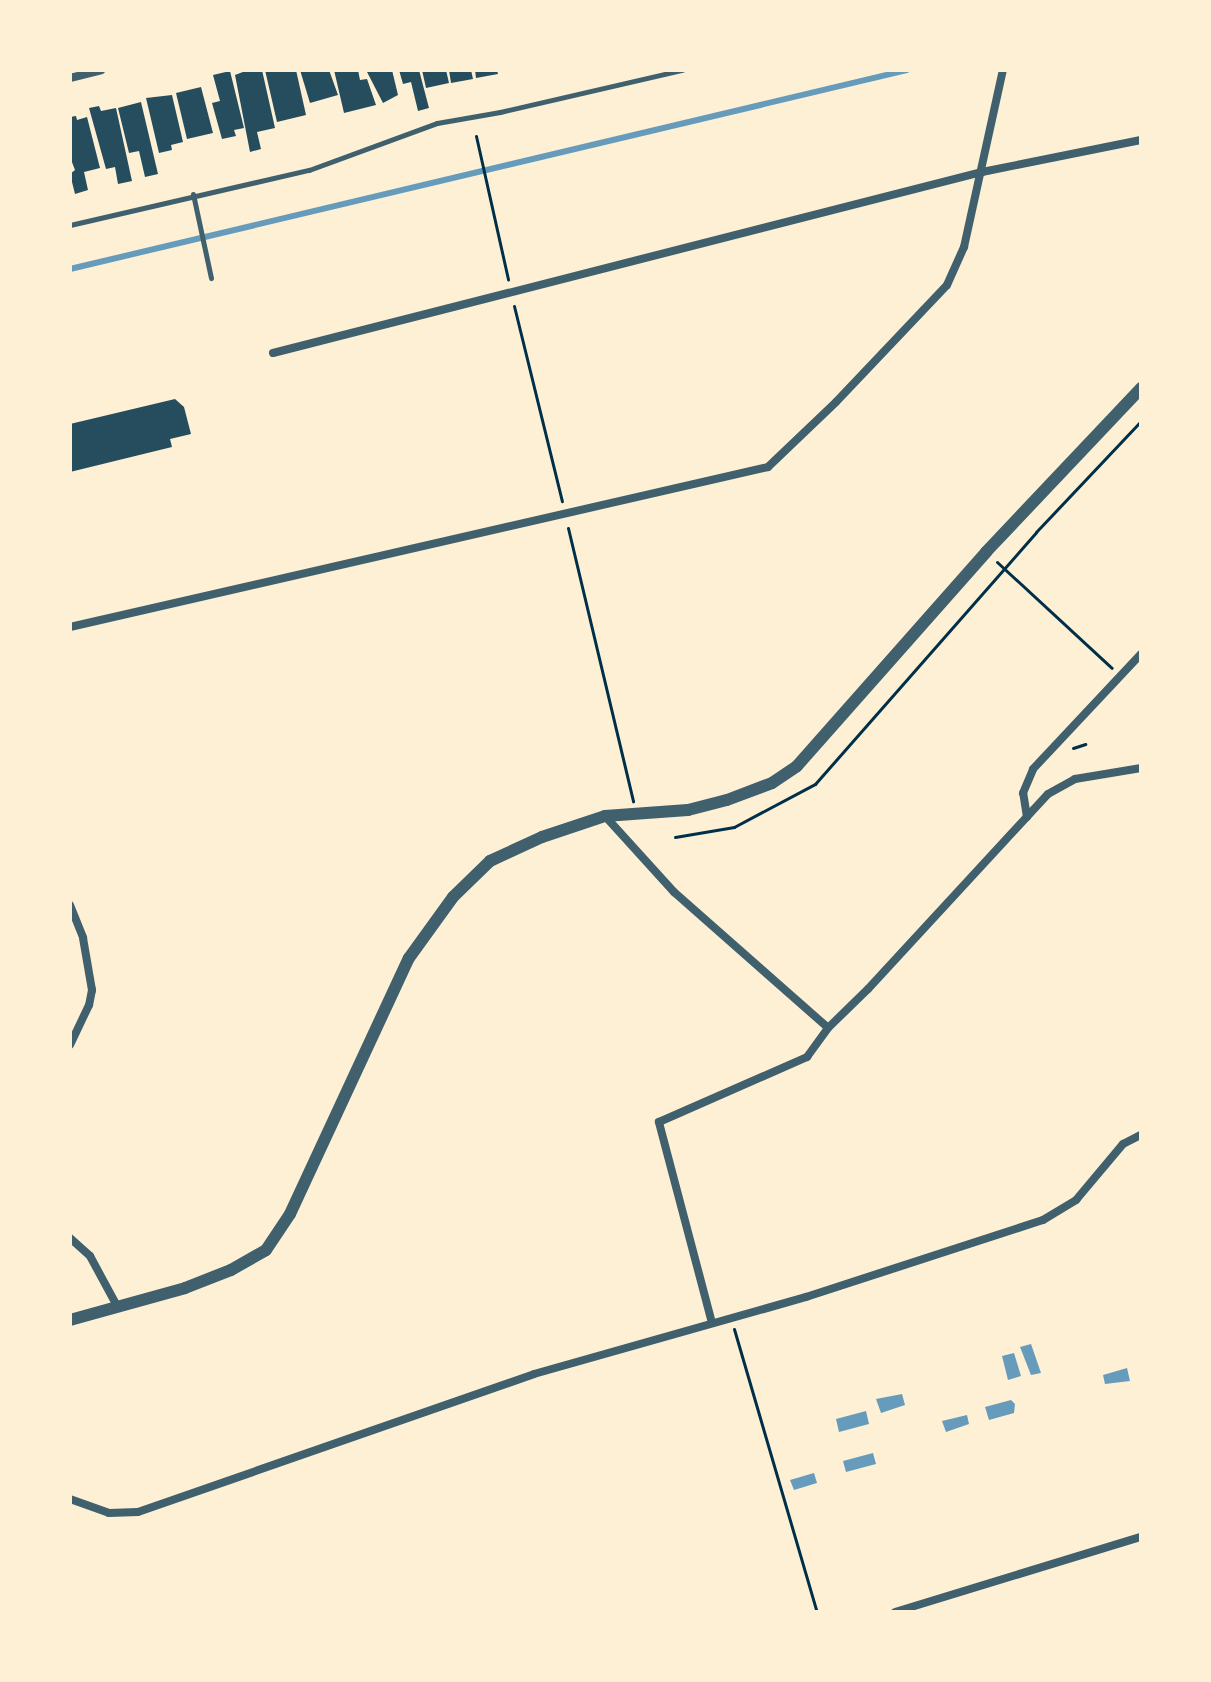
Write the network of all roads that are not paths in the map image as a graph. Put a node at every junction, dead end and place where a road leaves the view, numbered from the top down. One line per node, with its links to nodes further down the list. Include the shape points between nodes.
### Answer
1 (101, 70): 4 (street)
2 (682, 70): 7 (lane, via 447,120 309,170)
3 (1003, 70): 6 (street)
4 (70, 78)
5 (1141, 140): 6 (street)
6 (982, 172): 10 (street); 12 (street, via 964,247 947,285 768,467)
7 (193, 194): 8 (lane); 9 (lane)
8 (70, 225)
9 (211, 278)
10 (273, 353)
11 (1141, 388): 15 (street, via 986,552 797,766 772,783 727,800 688,810)
12 (70, 627)
13 (1141, 654): 16 (street, via 1033,769 1023,793)
14 (1141, 768): 16 (street, via 1075,779 1048,794)
15 (605, 816): 18 (street, via 674,892); 22 (street, via 490,861 453,897 409,958 290,1214 266,1250 185,1288)
16 (1027, 817): 18 (street)
17 (70, 905): 19 (street, via 83,938 92,990)
18 (828, 1028): 24 (street, via 807,1057 659,1122)
19 (70, 1045)
20 (1141, 1135): 24 (street, via 1123,1144 1076,1200 1043,1220)
21 (70, 1238): 22 (street, via 90,1256)
22 (117, 1306): 23 (street)
23 (70, 1320)
24 (712, 1323): 25 (street, via 534,1374 138,1512 109,1513)
25 (70, 1499)
26 (1141, 1537): 27 (street)
27 (895, 1612)

